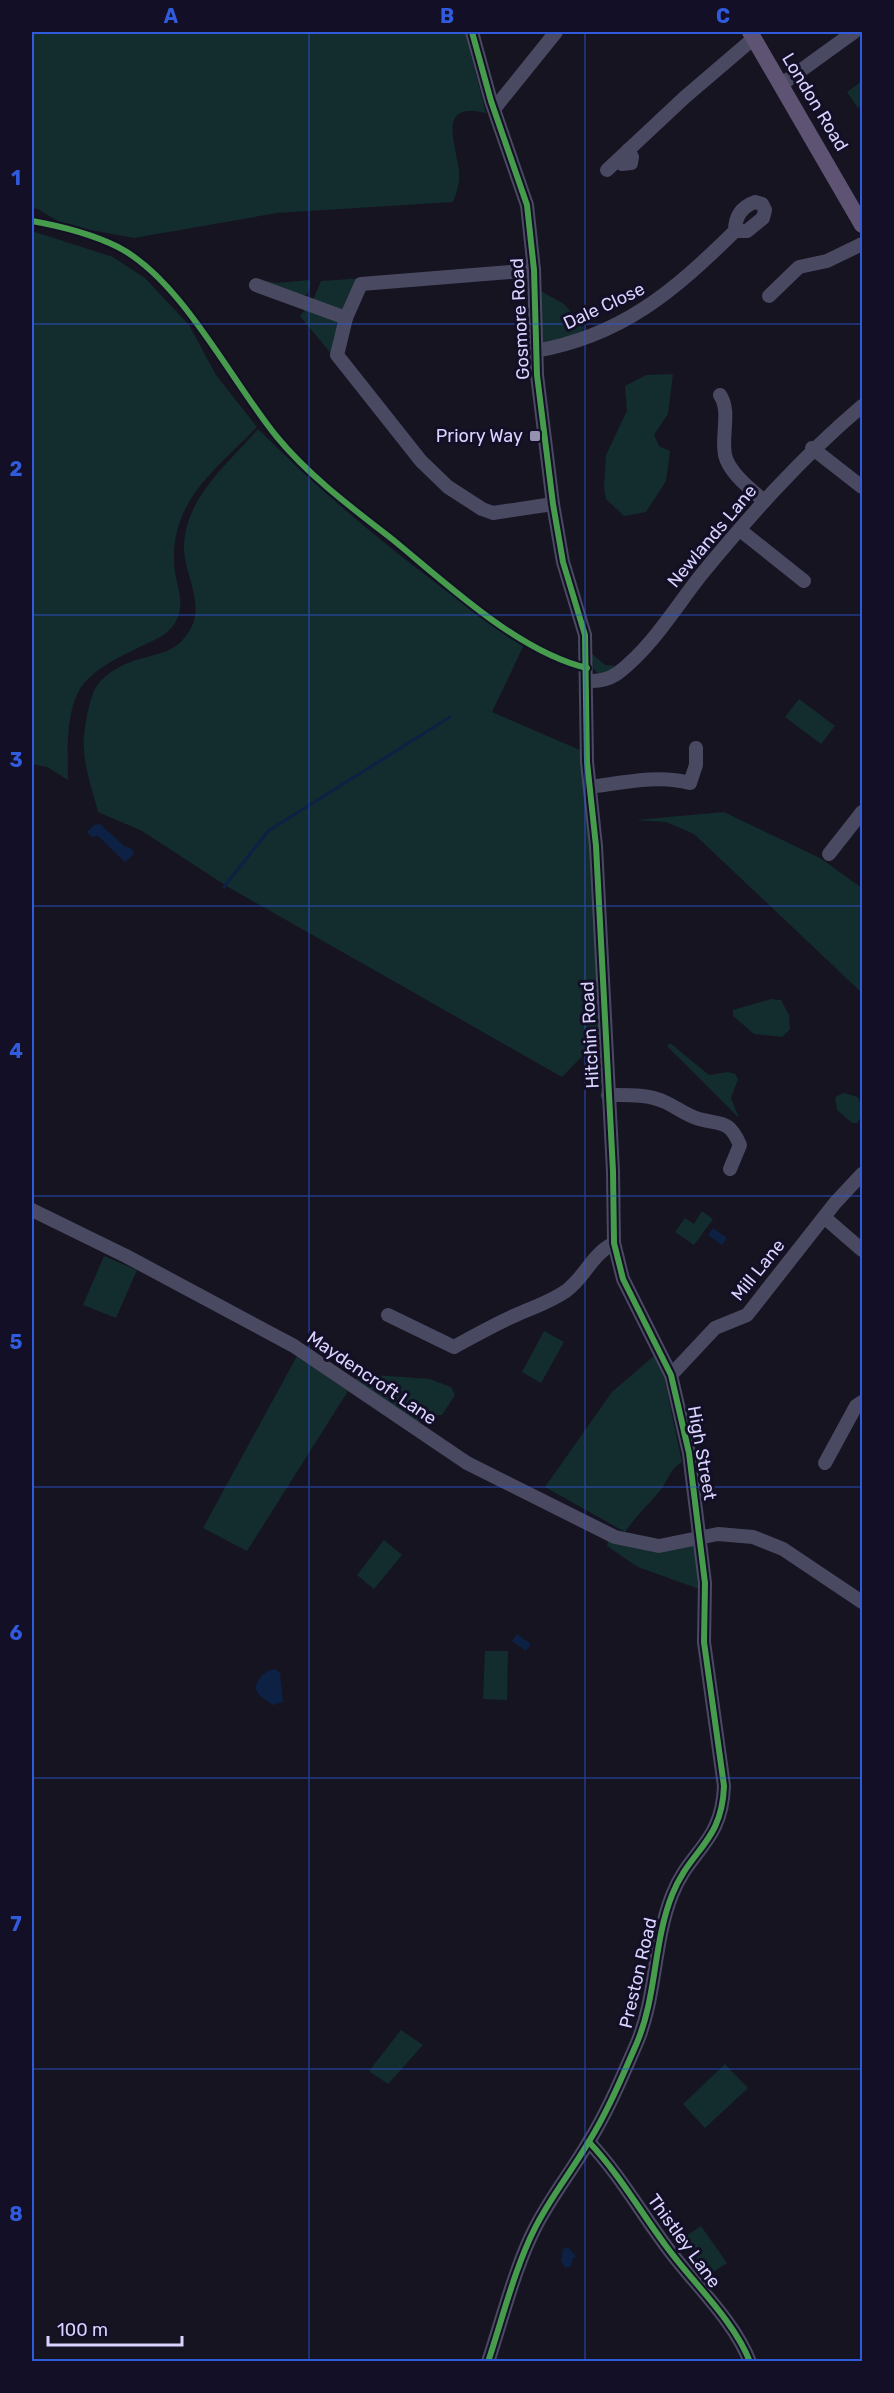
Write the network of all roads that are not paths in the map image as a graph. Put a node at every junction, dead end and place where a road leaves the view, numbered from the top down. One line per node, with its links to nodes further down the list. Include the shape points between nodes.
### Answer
1 (472, 32): 6 (street, Gosmore Road)
2 (556, 32): 6 (street)
3 (854, 32): 5 (street)
4 (752, 35): 5 (main road, London Road); 7 (street)
5 (782, 84): 8 (main road, London Road)
6 (494, 110): 11 (street, Gosmore Road, via 527,205)
7 (607, 170)
8 (862, 225)
9 (735, 231): 15 (street, Dale Close, via 684,280 647,308 600,331)
10 (862, 244): 13 (street, via 836,257 799,267)
11 (534, 270): 14 (street, via 365,282 357,288); 15 (street, Gosmore Road)
12 (256, 285): 14 (street)
13 (769, 296)
14 (346, 318): 21 (street, via 337,347 338,358 432,474 488,512)
15 (535, 351): 21 (street, Gosmore Road)
16 (720, 395): 20 (street, via 724,404 726,458)
17 (862, 406): 18 (street, Newlands Lane)
18 (813, 448): 19 (street); 20 (street, Newlands Lane)
19 (862, 487)
20 (764, 501): 22 (street, Newlands Lane)
21 (553, 504): 24 (street, Gosmore Road, via 561,552 585,635)
22 (740, 530): 23 (street); 24 (street, Newlands Lane, via 626,666 610,678)
23 (804, 581)
24 (587, 681): 26 (street, Hitchin Road)
25 (696, 748): 26 (street, via 690,783 660,780)
26 (590, 787): 29 (street, Hitchin Road)
27 (862, 812): 28 (street)
28 (829, 854)
29 (609, 1095): 30 (street, via 663,1101 699,1119 725,1124 740,1144); 34 (street, Hitchin Road)
30 (730, 1169)
31 (862, 1174): 33 (street, Mill Lane)
32 (32, 1210): 40 (street, Maydencroft Lane, via 294,1346 467,1462 615,1537 659,1546)
33 (824, 1217): 35 (street); 37 (street, Mill Lane, via 747,1315 715,1328)
34 (614, 1243): 36 (street, via 599,1250 586,1272 546,1304 515,1315 454,1347); 37 (street, Hitchin Road, via 623,1279)
35 (862, 1250)
36 (388, 1315)
37 (671, 1375): 40 (street, High Street, via 690,1462)
38 (862, 1402): 39 (street, via 856,1406)
39 (825, 1463)
40 (700, 1537): 41 (street, Maydencroft Lane, via 740,1535 766,1541); 42 (street, Preston Road, via 705,1583 704,1642 723,1766 723,1807 718,1825 672,1895 656,1952 644,2023)
41 (862, 1602)
42 (590, 2142): 43 (street, Preston Road, via 528,2242); 44 (street, Thistley Lane, via 741,2343)
43 (488, 2361)
44 (750, 2361)

